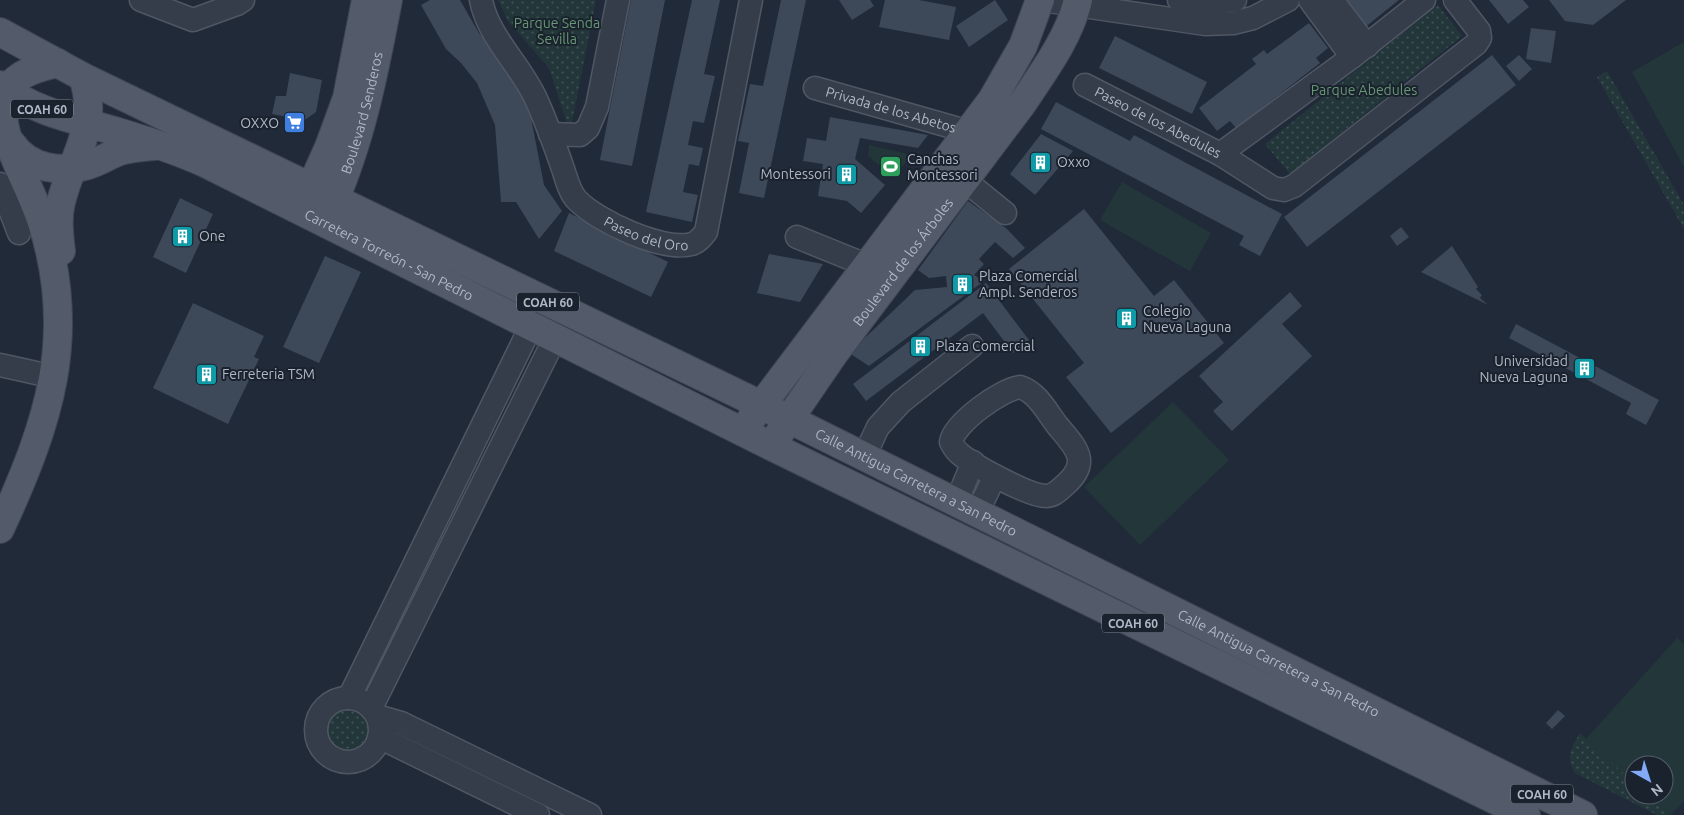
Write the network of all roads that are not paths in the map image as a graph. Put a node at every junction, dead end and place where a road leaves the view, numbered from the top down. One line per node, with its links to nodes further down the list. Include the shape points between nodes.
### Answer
1 (141, 0): 2 (street, via 193,20)
2 (242, 0)
3 (366, 0): 33 (main road, Boulevard Senderos, via 347,98)
4 (388, 0): 33 (main road, Boulevard Senderos, via 363,120)
5 (481, 0): 27 (street, Paseo del Oro, via 494,35 521,72)
6 (618, 0): 27 (street, via 592,120 580,135)
7 (751, 0): 27 (street, Paseo del Oro, via 706,232 700,240 691,244 675,244 643,238 610,224 585,208 570,187)
8 (1041, 0): 16 (street); 26 (main road, Boulevard de los Árboles, via 1008,76)
9 (1179, 0): 10 (street, via 1211,3)
10 (1235, 0)
11 (1288, 0): 16 (street, via 1253,18 1205,24)
12 (1310, 0): 18 (street)
13 (1332, 0): 18 (street)
14 (1424, 0): 18 (street, Paseo de los Abedules)
15 (1455, 0): 29 (street, via 1479,31 1480,38 1476,44 1294,186 1284,190 1273,188)
16 (1077, 3): 31 (main road, Boulevard de los Árboles, via 1049,63 1022,104)
17 (0, 32): 19 (main road, Carretera Torreón - San Pedro / COAH 60)
18 (1359, 51): 29 (street, Paseo de los Abedules)
19 (58, 63): 20 (main road, Carretera Torreón - San Pedro / COAH 60); 22 (main road, via 29,71)
20 (83, 77): 24 (main road, via 90,103); 33 (main road, Carretera Torreón - San Pedro / COAH 60)
21 (1085, 85): 29 (street, Paseo de los Abedules)
22 (3, 88): 24 (main road, Carretera Torreón - San Pedro / COAH 60, via 41,108); 25 (main road)
23 (815, 88): 26 (street, Privada de los Abetos)
24 (88, 124): 28 (main road, Carretera Torreón - San Pedro / COAH 60); 30 (main road)
25 (3, 131): 30 (main road, via 17,152 37,165); 37 (main road, via 31,192)
26 (966, 131): 31 (main road, Boulevard de los Árboles)
27 (550, 134)
28 (163, 146): 30 (main road, via 123,150 89,165); 33 (main road, Carretera Torreón - San Pedro / COAH 60)
29 (1220, 154)
30 (73, 168): 39 (main road, via 59,218 62,275)
31 (953, 171): 34 (street); 38 (main road, Boulevard de los Árboles); 45 (main road, Boulevard de los Árboles)
32 (0, 184): 35 (street)
33 (318, 205): 40 (main road, Carretera Torreón - San Pedro / COAH 60); 44 (main road, Carretera Torreón - San Pedro / COAH 60)
34 (1005, 213)
35 (9, 231): 37 (street)
36 (797, 237): 38 (street)
37 (47, 240): 39 (main road)
38 (866, 265): 44 (main road, Boulevard de los Árboles)
39 (59, 298): 43 (main road)
40 (543, 332): 46 (main road, Carretera Torreón - San Pedro / COAH 60); 54 (street); 55 (street)
41 (972, 346): 48 (street, via 901,402 878,427)
42 (0, 365): 43 (street)
43 (54, 376): 51 (main road, via 34,454)
44 (761, 405): 45 (main road, Calle Antigua Carretera a San Pedro / COAH 60); 46 (main road, Boulevard de los Árboles)
45 (789, 419): 47 (main road, Boulevard de los Árboles); 48 (main road, Calle Antigua Carretera a San Pedro / COAH 60)
46 (743, 432): 47 (main road, Carretera Torreón - San Pedro / COAH 60)
47 (771, 446): 59 (main road, Calle Antigua Carretera a San Pedro / COAH 60)
48 (864, 457): 52 (main road, Calle Antigua Carretera a San Pedro / COAH 60)
49 (974, 462): 50 (street); 50 (street, via 960,454 951,442 955,430 1006,392 1020,387 1029,391 1078,451 1077,473 1055,494 1045,496); 52 (street)
50 (995, 476): 52 (street)
51 (6, 501): 53 (main road)
52 (967, 508): 56 (main road, Calle Antigua Carretera a San Pedro / COAH 60)
53 (0, 529)
54 (349, 698): 55 (street, via 362,702); 55 (street, via 332,703 318,719 316,729 322,749 329,756 350,762 369,754 376,746)
55 (376, 720): 57 (street); 58 (street, via 401,723)
56 (1567, 811)
57 (538, 815)
58 (590, 815)
59 (1526, 815)

